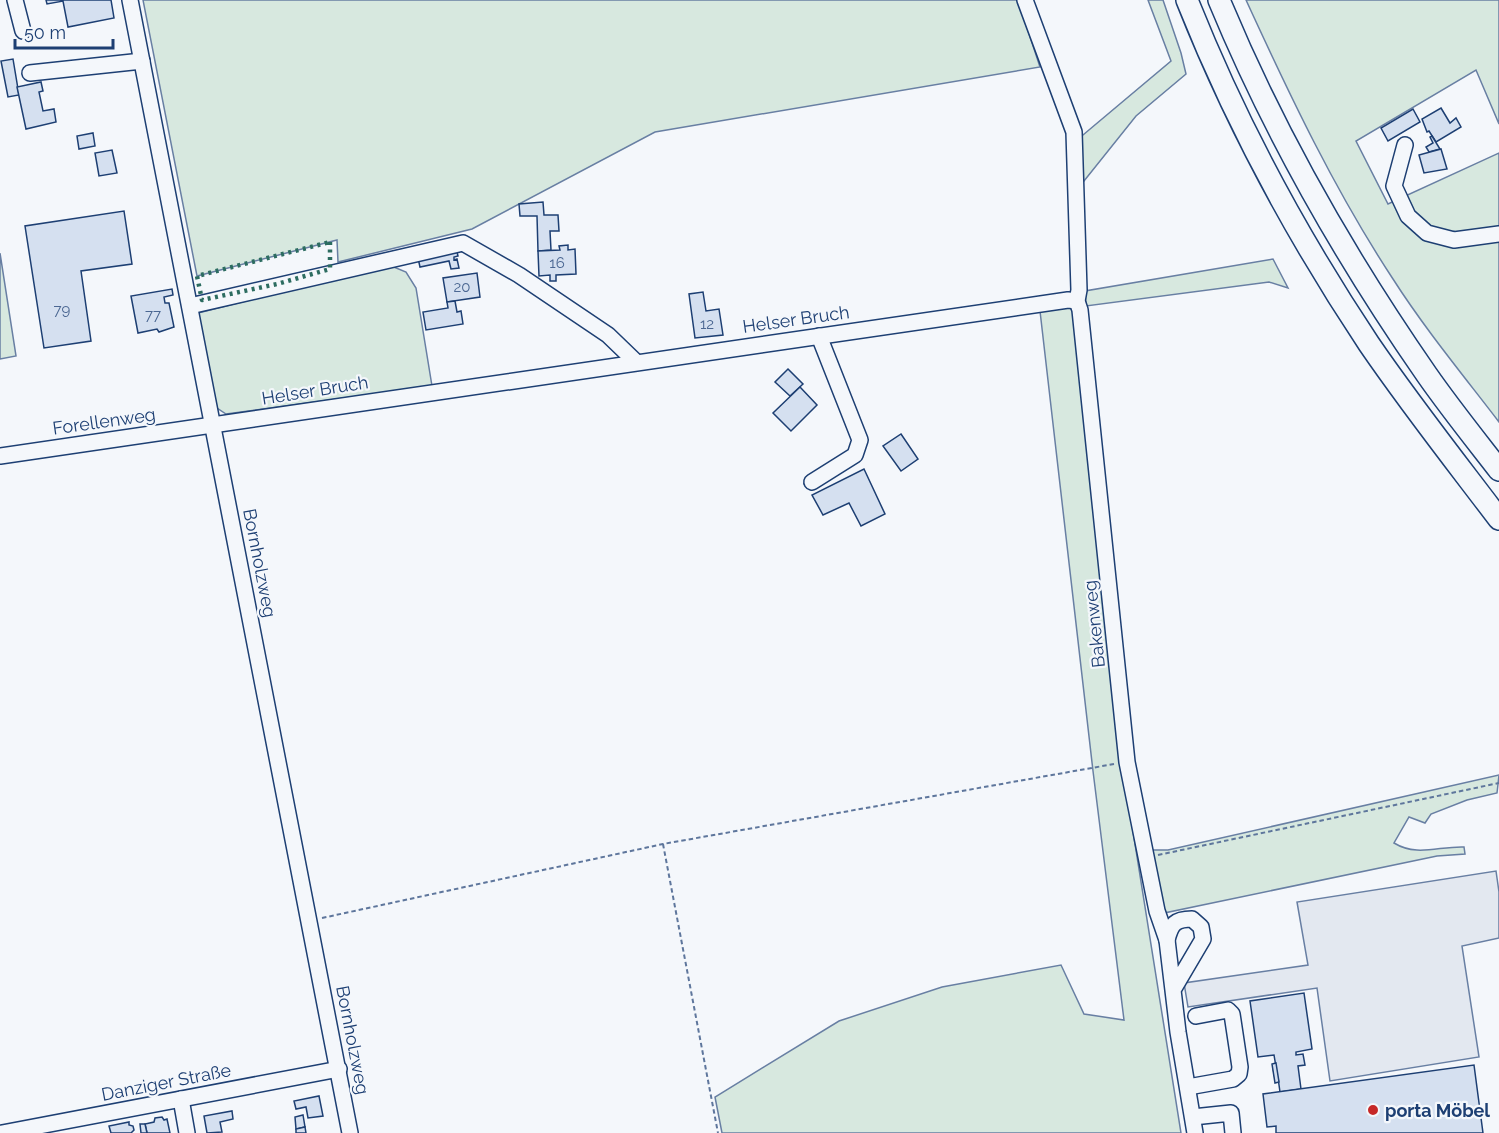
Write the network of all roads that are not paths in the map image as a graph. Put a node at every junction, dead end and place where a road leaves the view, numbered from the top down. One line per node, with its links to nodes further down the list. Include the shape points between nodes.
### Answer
1 (15, 0): 6 (street)
2 (130, 0): 7 (street, Bornholzweg)
3 (1025, 0): 11 (street, via 1074,132)
4 (1186, 0): 19 (highway, via 1233,106 1320,267 1370,345)
5 (1219, 0): 17 (highway, via 1283,140 1329,222 1428,377)
6 (23, 31)
7 (142, 61): 8 (street); 12 (street, Bornholzweg)
8 (30, 73)
9 (1405, 145): 10 (street, via 1394,186 1408,216 1427,234 1454,240)
10 (1499, 234)
11 (1077, 301): 13 (street, Helser Bruch); 20 (street, Bakenweg, via 1127,762 1157,911)
12 (190, 306): 14 (street, via 464,243 608,335); 15 (street, Bornholzweg)
13 (819, 336): 14 (street, Helser Bruch); 18 (street, via 860,440 855,455)
14 (636, 362): 15 (street, Helser Bruch)
15 (214, 425): 16 (street, Forellenweg); 23 (street, Bornholzweg)
16 (0, 456)
17 (1499, 470)
18 (812, 482)
19 (1499, 519)
20 (1167, 940): 21 (street, Bakenweg); 21 (street, via 1170,926 1179,919 1192,919 1201,927 1203,939)
21 (1173, 990): 24 (street, Bakenweg)
22 (1196, 1016): 24 (street, via 1228,1011 1232,1014 1240,1067 1233,1079)
23 (339, 1069): 25 (street, Danziger Straße); 29 (street, Bornholzweg)
24 (1188, 1087): 26 (street, Bakenweg)
25 (181, 1099): 27 (street, Danziger Straße); 28 (street)
26 (1193, 1117): 30 (street, Bakenweg); 31 (street, via 1231,1113)
27 (2, 1133)
28 (187, 1133)
29 (350, 1133)
30 (1196, 1133)
31 (1233, 1133)

